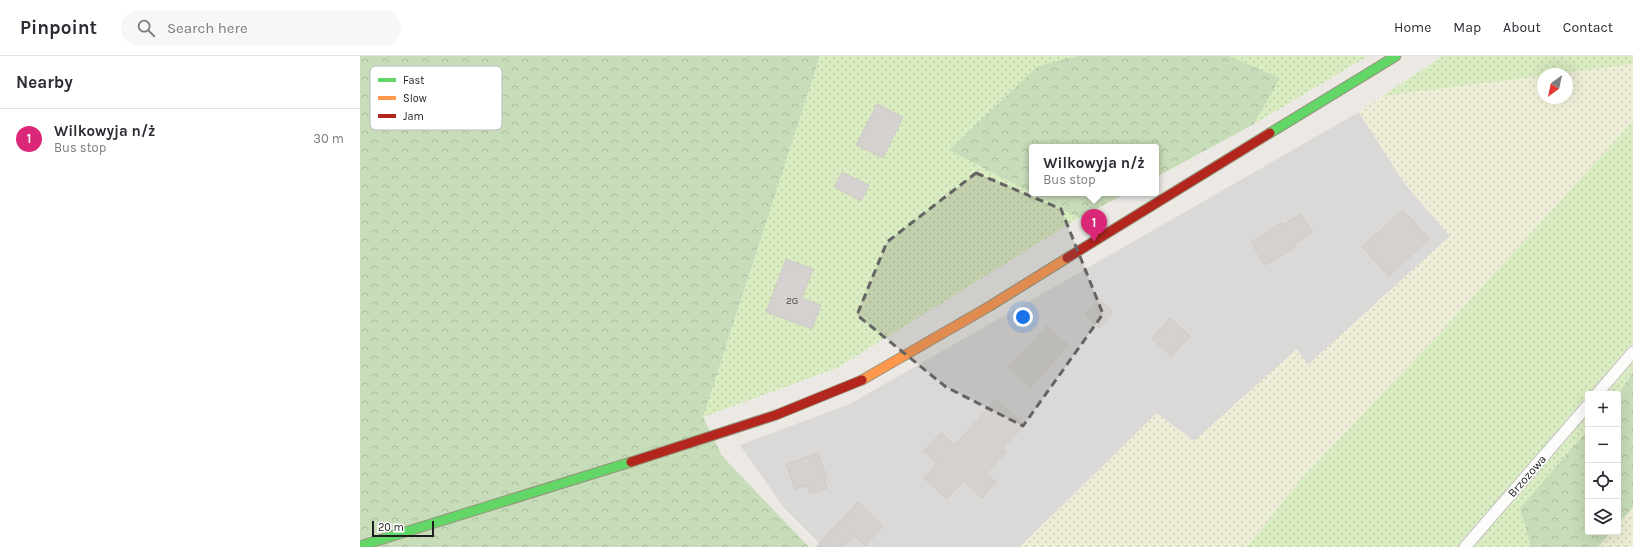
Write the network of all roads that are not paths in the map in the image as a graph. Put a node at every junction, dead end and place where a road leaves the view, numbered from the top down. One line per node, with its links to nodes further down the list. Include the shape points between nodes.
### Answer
1 (1396, 56): 5 (street, via 941,335 854,384 776,416 722,434)
2 (1633, 352): 3 (lane)
3 (1600, 391)
4 (1585, 408): 6 (lane, Brzozowa)
5 (360, 546)
6 (1466, 547)

